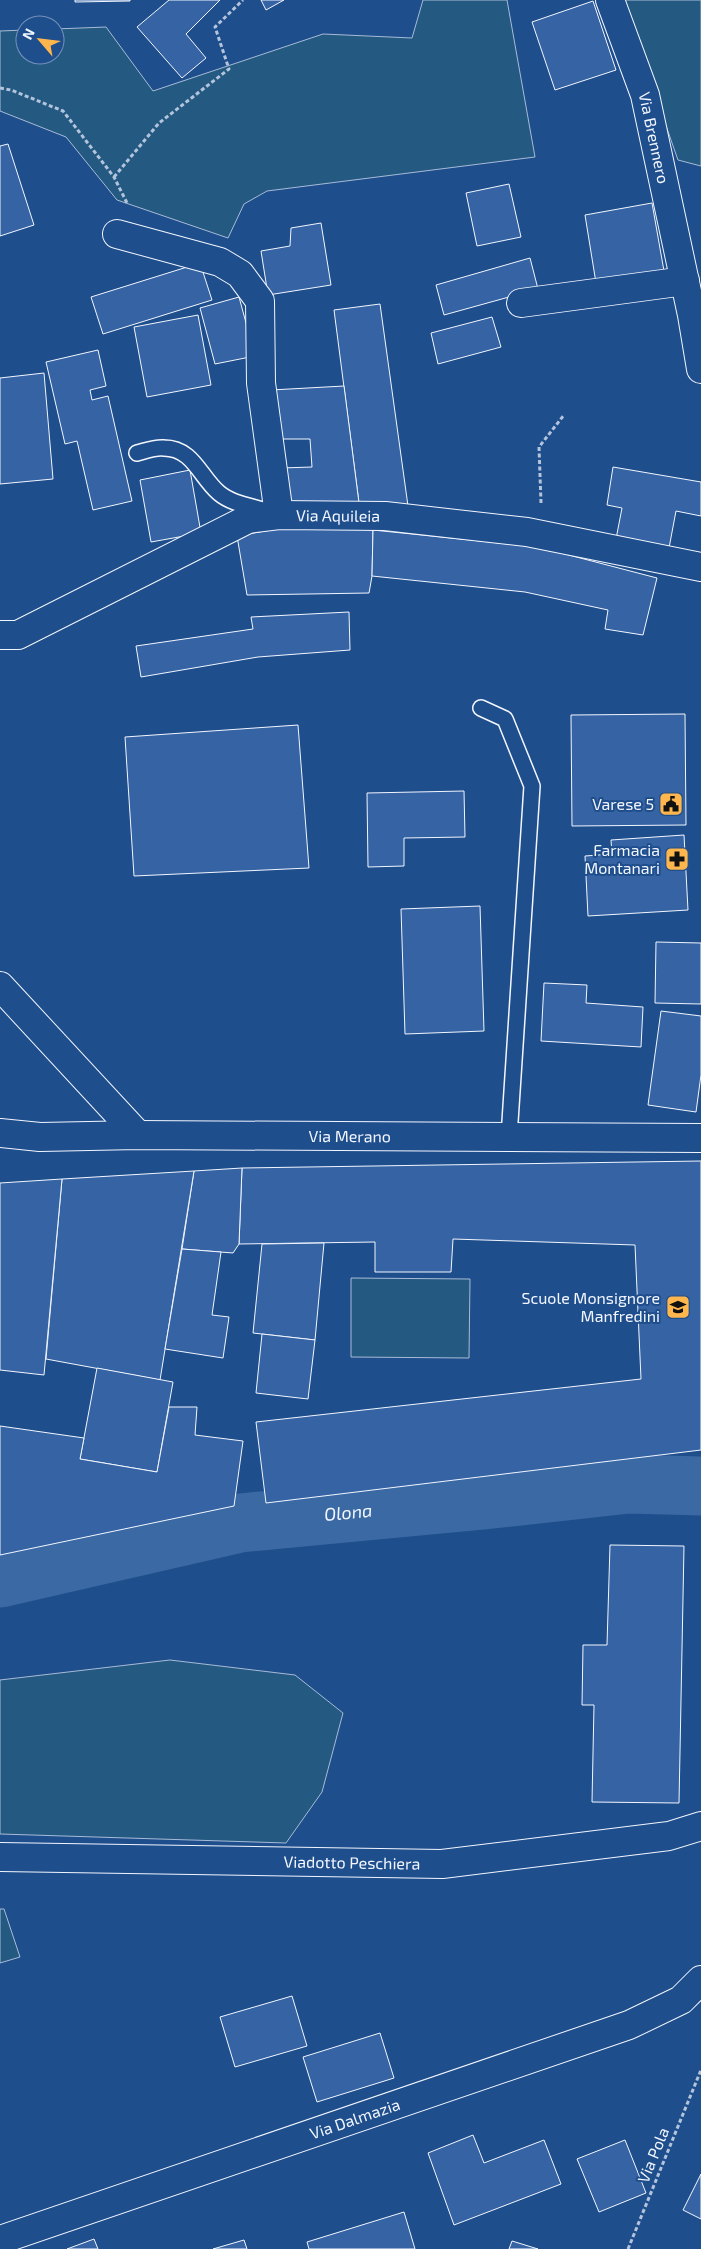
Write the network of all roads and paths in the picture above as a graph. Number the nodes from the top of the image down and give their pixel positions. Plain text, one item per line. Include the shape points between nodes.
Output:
1 (243, 0) edge
2 (610, 0) edge
3 (0, 88) edge
4 (114, 177) junction
5 (117, 234) dead end
6 (146, 242) junction
7 (685, 280) junction
8 (521, 303) dead end
9 (701, 369) edge
10 (564, 415) dead end
11 (137, 453) dead end
12 (540, 480) dead end
13 (279, 515) junction
14 (701, 567) edge
15 (0, 635) edge
16 (482, 708) dead end
17 (0, 986) edge
18 (0, 1133) edge
19 (138, 1135) junction
20 (509, 1137) junction
21 (701, 1138) edge
22 (701, 1826) edge
23 (0, 1857) edge
24 (701, 1980) edge
25 (701, 2070) edge
26 (0, 2240) edge
27 (628, 2249) edge

1 - 4 path via 215,27 229,69 159,123
2 - 7 street, Via Brennero via 645,95
3 - 4 path via 64,111
4 - 6 path
5 - 6 street
6 - 13 street via 220,262 240,274 260,301 261,383
7 - 8 street
7 - 9 street, Via Brennero
10 - 12 path via 539,447
11 - 13 lane via 163,447 182,451 193,460 210,485 230,500
13 - 14 street, Via Aquileia via 385,516 527,532
13 - 15 street, Via Aquileia via 248,519 18,635
16 - 20 lane via 505,719 532,786
17 - 19 street
18 - 19 street, Via Merano via 40,1137
19 - 20 street, Via Merano
20 - 21 street, Via Merano
22 - 23 street, Viadotto Peschiera via 669,1836 442,1864
24 - 26 street, Via Dalmazia via 681,2000 629,2025
25 - 27 path, Via Pola

